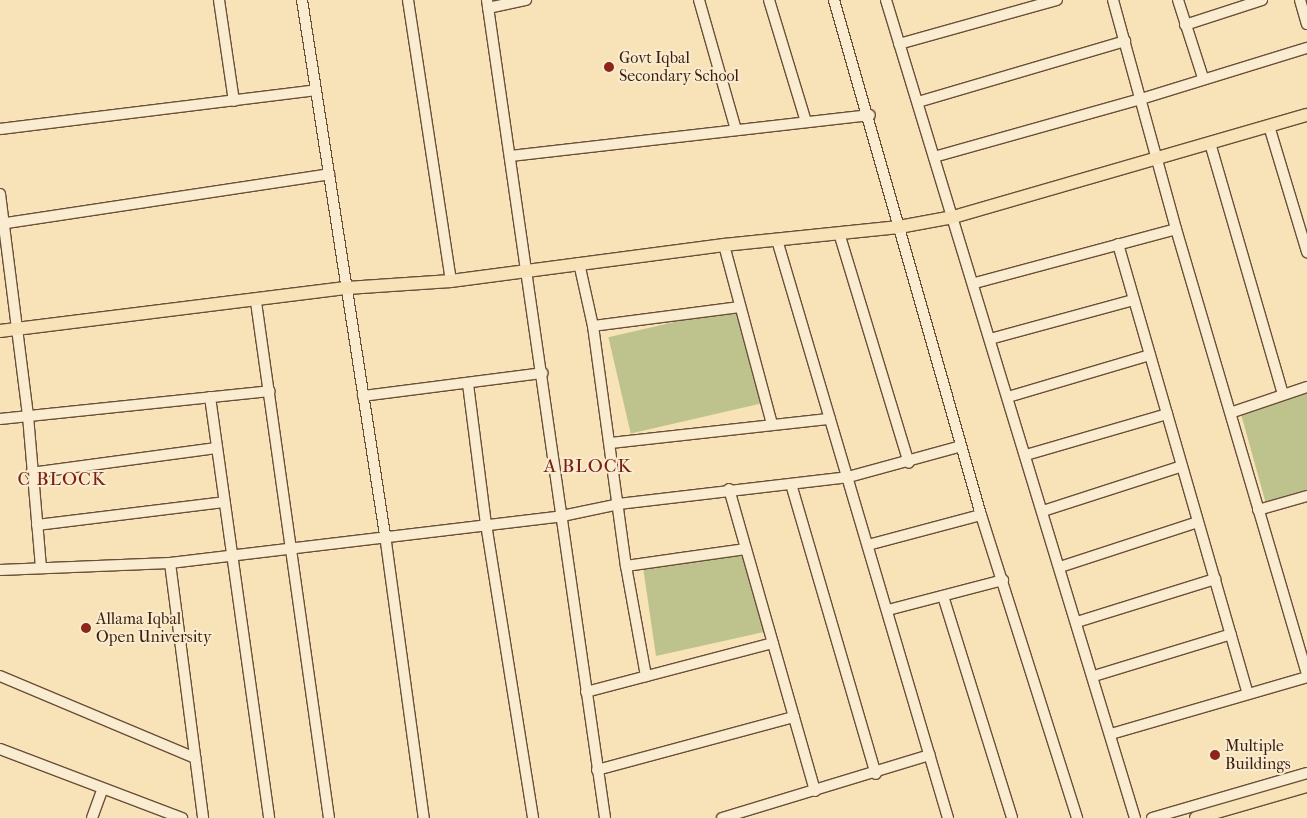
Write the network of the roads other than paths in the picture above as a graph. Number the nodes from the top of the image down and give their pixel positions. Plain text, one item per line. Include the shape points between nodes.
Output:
1 (219, 0) edge
2 (302, 0) edge
3 (408, 0) edge
4 (526, 0) edge
5 (699, 0) edge
6 (769, 0) edge
7 (834, 0) edge
8 (886, 0) edge
9 (1057, 0) edge
10 (1113, 0) edge
11 (1178, 0) edge
12 (1262, 0) edge
13 (1300, 0) edge
14 (488, 4) edge
15 (1307, 24) edge
16 (1185, 25) junction
17 (1125, 41) junction
18 (900, 44) junction
19 (1307, 48) edge
20 (1203, 78) junction
21 (316, 90) junction
22 (1141, 99) junction
23 (234, 101) junction
24 (918, 102) junction
25 (870, 114) junction
26 (1307, 115) edge
27 (806, 122) junction
28 (1269, 126) junction
29 (0, 129) edge
30 (736, 130) junction
31 (1210, 143) junction
32 (510, 156) junction
33 (934, 157) junction
34 (1157, 160) junction
35 (329, 174) junction
36 (0, 194) edge
37 (953, 217) junction
38 (1, 224) edge
39 (899, 227) junction
40 (1176, 229) junction
41 (839, 233) junction
42 (777, 240) junction
43 (1118, 244) junction
44 (724, 245) junction
45 (1307, 252) edge
46 (579, 262) junction
47 (528, 271) junction
48 (450, 281) junction
49 (975, 283) junction
50 (347, 288) junction
51 (1134, 300) junction
52 (256, 302) junction
53 (739, 307) junction
54 (593, 326) junction
55 (15, 330) junction
56 (0, 332) edge
57 (990, 339) junction
58 (1150, 355) junction
59 (543, 372) junction
60 (468, 384) junction
61 (1307, 387) edge
62 (270, 392) junction
63 (1283, 394) junction
64 (363, 396) junction
65 (210, 397) junction
66 (1008, 397) junction
67 (1233, 412) junction
68 (1167, 414) junction
69 (28, 416) junction
70 (0, 419) edge
71 (830, 419) junction
72 (772, 424) junction
73 (611, 444) junction
74 (961, 446) junction
75 (216, 448) junction
76 (1026, 455) junction
77 (909, 463) junction
78 (1182, 466) junction
79 (31, 473) junction
80 (848, 478) junction
81 (791, 484) junction
82 (729, 489) junction
83 (1307, 496) edge
84 (224, 502) junction
85 (619, 504) junction
86 (1258, 510) junction
87 (1043, 511) junction
88 (981, 515) junction
89 (562, 516) junction
90 (1198, 522) junction
91 (486, 524) junction
92 (37, 525) junction
93 (385, 535) junction
94 (868, 545) junction
95 (292, 548) junction
96 (746, 549) junction
97 (233, 556) junction
98 (170, 563) junction
99 (626, 566) junction
100 (41, 567) junction
101 (1060, 567) junction
102 (0, 570) edge
103 (1215, 579) junction
104 (1003, 580) junction
105 (943, 596) junction
106 (888, 610) junction
107 (1077, 622) junction
108 (1231, 634) junction
109 (773, 643) junction
110 (0, 676) edge
111 (646, 676) junction
112 (1094, 676) junction
113 (1307, 676) edge
114 (586, 692) junction
115 (1248, 694) junction
116 (794, 717) junction
117 (1111, 734) junction
118 (0, 749) edge
119 (930, 755) junction
120 (195, 758) junction
121 (598, 770) junction
122 (1307, 773) edge
123 (876, 774) junction
124 (1307, 786) edge
125 (102, 790) junction
126 (815, 791) junction
127 (92, 818) edge
128 (182, 818) edge
129 (203, 818) edge
130 (269, 818) edge
131 (330, 818) edge
132 (424, 818) edge
133 (533, 818) edge
134 (605, 818) edge
135 (722, 818) edge
136 (948, 818) edge
137 (1012, 818) edge
138 (1077, 818) edge
139 (1135, 818) edge
140 (1152, 818) edge
141 (1196, 818) edge

1 - 23 street
2 - 21 street
3 - 48 street
4 - 14 street
5 - 30 street
6 - 27 street
7 - 25 street
8 - 18 street
9 - 18 street
10 - 17 street
11 - 16 street
12 - 16 street
13 - 15 street
14 - 32 street
16 - 20 street
17 - 22 street
17 - 24 street
18 - 24 street
19 - 20 street
20 - 22 street
21 - 23 street
21 - 35 street
22 - 33 street
22 - 34 street
23 - 29 street
24 - 33 street
25 - 27 street
25 - 39 street
26 - 28 main road
27 - 30 street
28 - 31 main road
28 - 45 street
30 - 32 street
31 - 34 main road
31 - 63 street
32 - 47 street
33 - 37 street
34 - 37 main road
34 - 40 street
35 - 38 street
35 - 50 street
36 - 38 street
37 - 39 main road
37 - 49 street
38 - 55 street
39 - 41 main road
39 - 74 street
40 - 43 street
40 - 67 street
41 - 42 main road
41 - 77 street
42 - 44 main road
42 - 71 street
43 - 49 street
43 - 51 street
44 - 46 main road
44 - 53 street
46 - 47 main road
46 - 54 street
47 - 48 main road
47 - 59 street
48 - 50 main road
49 - 57 street
50 - 52 main road
50 - 64 street
51 - 57 street
51 - 58 street
52 - 55 main road
52 - 62 street
53 - 54 street
53 - 72 street
54 - 73 street
55 - 56 main road
55 - 69 street
57 - 66 street
58 - 66 street
58 - 68 street
59 - 60 street
59 - 89 street
60 - 64 street
60 - 91 street
61 - 63 street
62 - 65 street
62 - 95 street
63 - 67 street
64 - 93 street
65 - 69 street
65 - 75 street
66 - 76 street
67 - 86 street
68 - 76 street
68 - 78 street
69 - 70 street
69 - 79 street
71 - 72 street
71 - 80 street
72 - 73 street
73 - 85 street
74 - 77 street
74 - 88 street
75 - 79 street
75 - 84 street
76 - 87 street
77 - 80 street
78 - 87 street
78 - 90 street
79 - 92 street
80 - 81 street
80 - 94 street
81 - 82 street
81 - 123 street
82 - 85 street
82 - 96 street
83 - 86 street
84 - 92 street
84 - 97 street
85 - 89 street
85 - 99 street
86 - 113 street
87 - 101 street
88 - 94 street
88 - 104 street
89 - 91 street
89 - 114 street
90 - 101 street
90 - 103 street
91 - 93 street
91 - 133 street
92 - 100 street
93 - 95 street
93 - 132 street
94 - 106 street
95 - 97 street
95 - 131 street
96 - 99 street
96 - 109 street
97 - 98 street
97 - 130 street
98 - 100 street
98 - 120 street
99 - 111 street
100 - 102 street
101 - 107 street
103 - 107 street
103 - 108 street
104 - 105 street
104 - 138 street
105 - 106 street
105 - 137 street
106 - 119 street
107 - 112 street
108 - 112 street
108 - 115 street
109 - 111 street
109 - 116 street
110 - 120 street
111 - 114 street
112 - 117 street
113 - 115 street
114 - 121 street
115 - 117 street
116 - 121 street
116 - 126 street
117 - 139 street
118 - 125 street
119 - 123 street
119 - 136 street
120 - 129 street
121 - 134 street
122 - 140 street
123 - 126 street
124 - 141 main road
125 - 127 street
125 - 128 street
126 - 135 street

